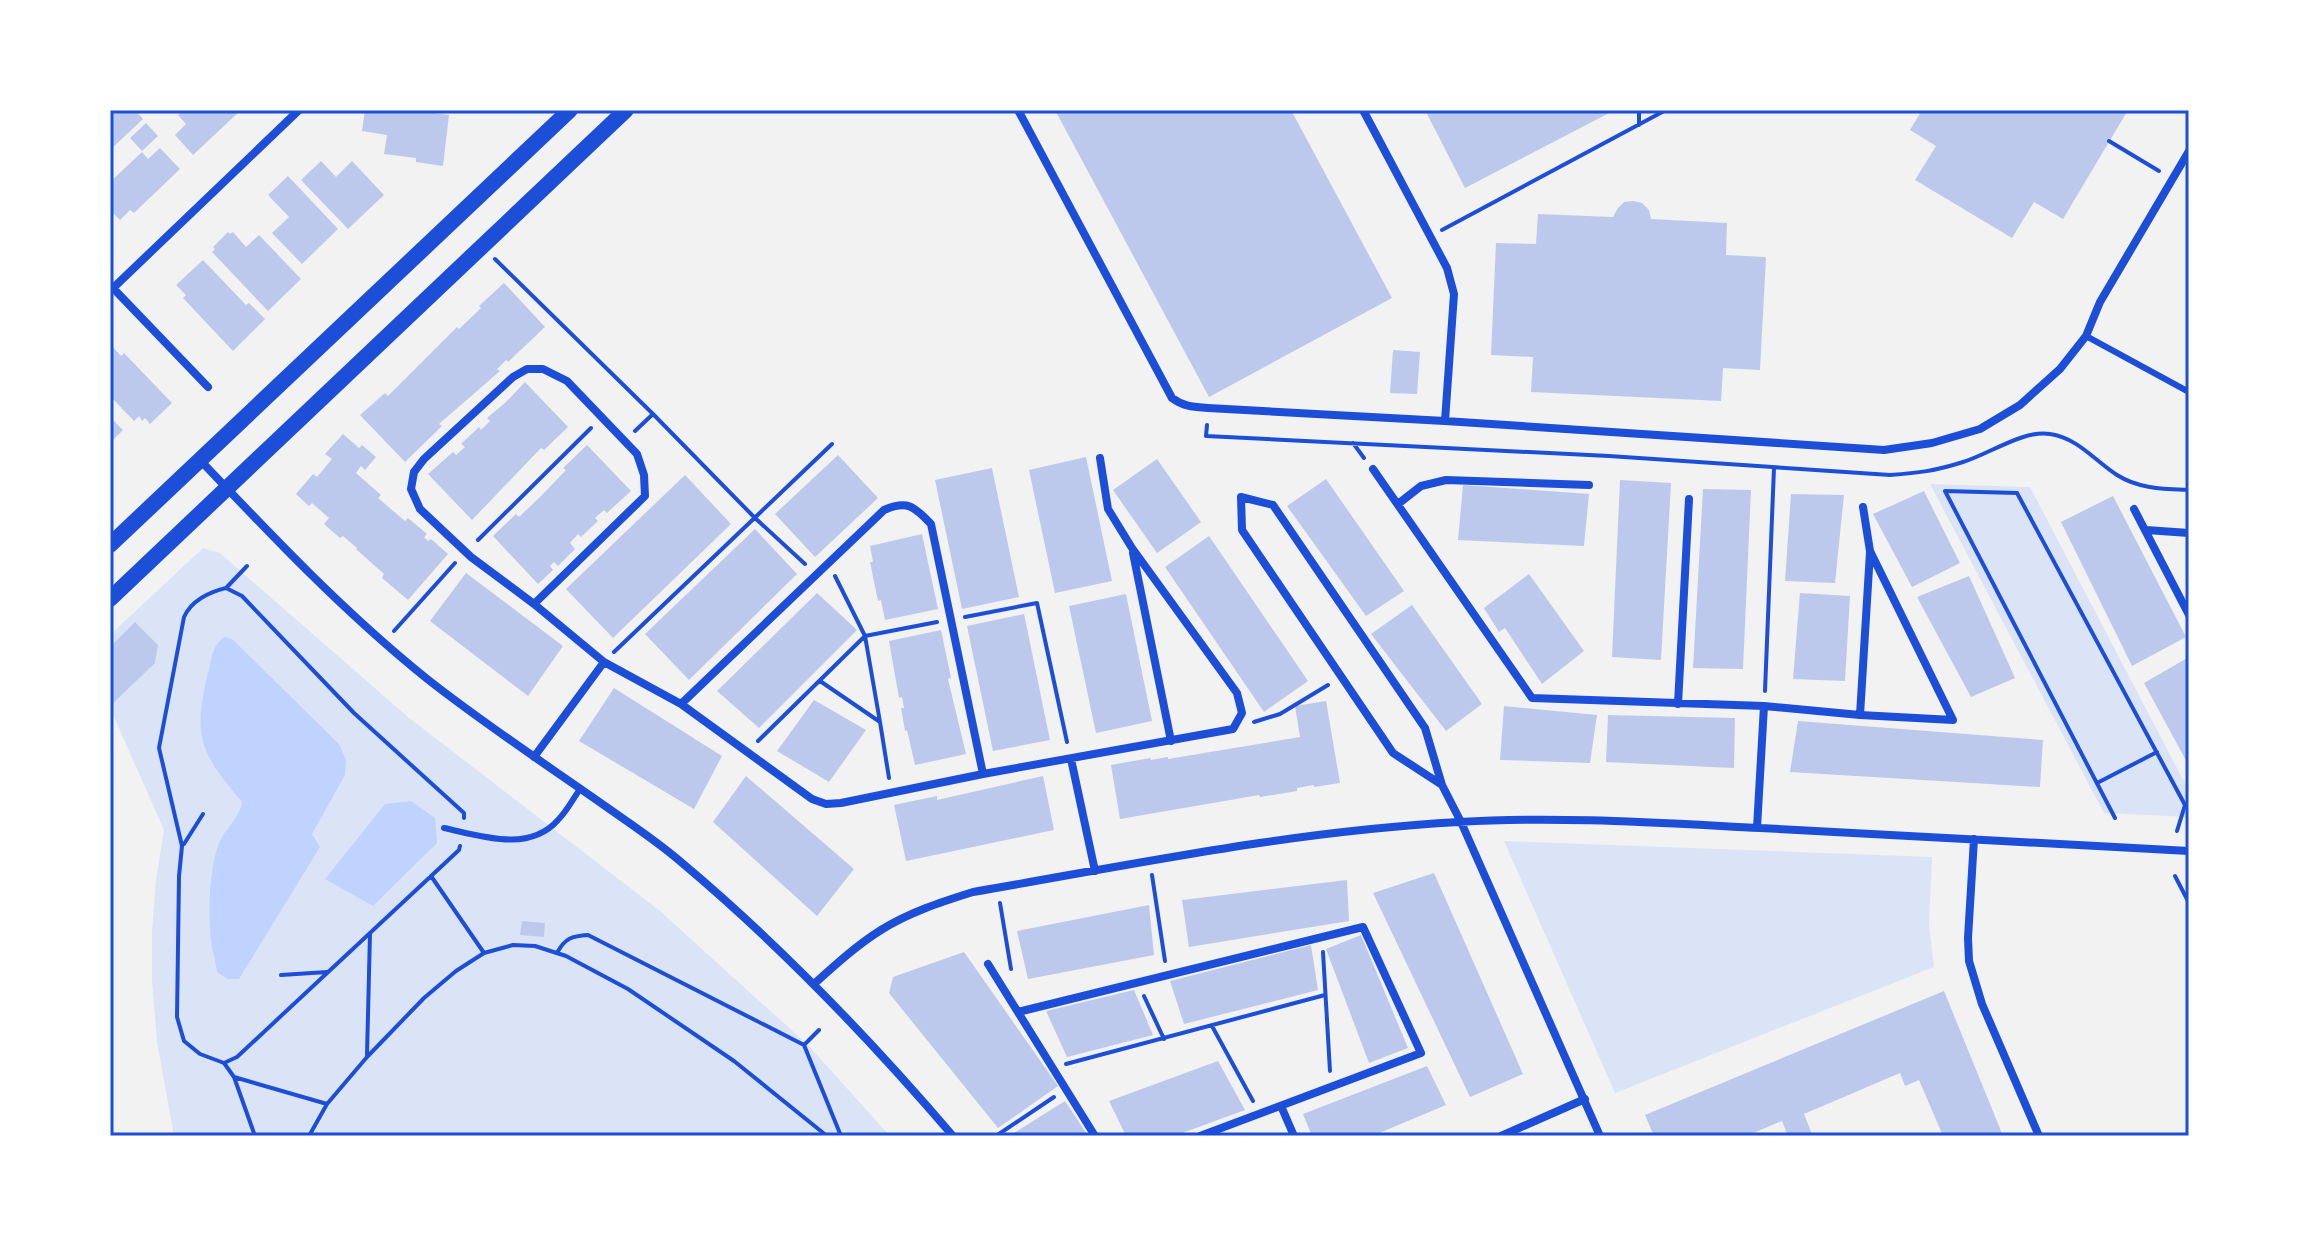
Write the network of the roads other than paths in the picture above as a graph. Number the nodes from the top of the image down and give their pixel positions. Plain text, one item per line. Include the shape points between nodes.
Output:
1 (299, 110) edge
2 (570, 110) edge
3 (626, 110) edge
4 (1018, 110) edge
5 (1363, 110) edge
6 (2189, 151) edge
7 (111, 288) edge
8 (2086, 336) junction
9 (208, 387) dead end
10 (2189, 392) edge
11 (1445, 421) junction
12 (1100, 458) dead end
13 (199, 460) junction
14 (1373, 469) dead end
15 (1589, 485) dead end
16 (226, 488) junction
17 (1689, 499) dead end
18 (1398, 504) junction
19 (1863, 507) dead end
20 (2134, 509) dead end
21 (2146, 530) junction
22 (2189, 533) edge
23 (110, 545) edge
24 (1132, 548) junction
25 (1870, 551) junction
26 (110, 599) edge
27 (534, 604) junction
28 (2189, 615) edge
29 (604, 662) junction
30 (681, 704) junction
31 (1678, 704) junction
32 (1764, 706) junction
33 (1860, 715) junction
34 (1171, 741) junction
35 (534, 757) junction
36 (1071, 759) junction
37 (983, 774) junction
38 (1442, 785) junction
39 (580, 789) junction
40 (1461, 822) junction
41 (444, 828) dead end
42 (1757, 828) junction
43 (1974, 839) junction
44 (2189, 851) edge
45 (1095, 871) junction
46 (988, 964) dead end
47 (814, 984) junction
48 (1018, 1012) junction
49 (1585, 1099) junction
50 (1281, 1106) junction
51 (953, 1136) edge
52 (1095, 1136) edge
53 (1200, 1136) edge
54 (1294, 1136) edge
55 (1501, 1136) edge
56 (1600, 1136) edge
57 (2039, 1136) edge

1 - 7 street
2 - 13 main road
3 - 16 main road
4 - 11 street via 1172,398 1198,408
5 - 11 street via 1447,268 1454,294
6 - 8 street via 2100,302
7 - 9 street
8 - 10 lane
8 - 11 street via 2060,369 2020,405 1980,429 1884,450
12 - 24 street via 1108,509
13 - 16 street
13 - 23 main road
14 - 18 street
15 - 18 street via 1446,480 1421,486
16 - 26 main road
16 - 35 street via 385,642
17 - 31 street
18 - 31 street via 1532,698
19 - 25 street
20 - 21 street
21 - 22 street
21 - 28 street
24 - 34 street
24 - 34 street via 1237,693 1242,713 1233,729
25 - 33 street
25 - 33 street via 1953,720
27 - 27 street via 645,496 637,454 567,381 543,369 527,369 513,377 424,459 414,472 411,489 420,509
27 - 29 street
29 - 30 street
29 - 35 street
30 - 37 street via 826,804
30 - 37 street via 884,510 899,504 917,509 931,524
31 - 32 street
32 - 33 street
32 - 42 street
34 - 36 street
35 - 39 street
36 - 37 street
36 - 45 street
38 - 38 street via 1425,728 1273,505 1241,497 1242,530 1393,753
38 - 40 street
39 - 41 lane via 557,822 525,840
39 - 47 street via 678,859
40 - 42 street
40 - 45 street via 1278,839
40 - 49 street
42 - 43 street
43 - 44 street
43 - 57 street via 1969,961
45 - 47 street via 943,901 880,931
46 - 48 street
47 - 51 street
48 - 50 street via 1363,927 1421,1053
48 - 52 street
49 - 55 street
49 - 56 street
50 - 53 street
50 - 54 street

